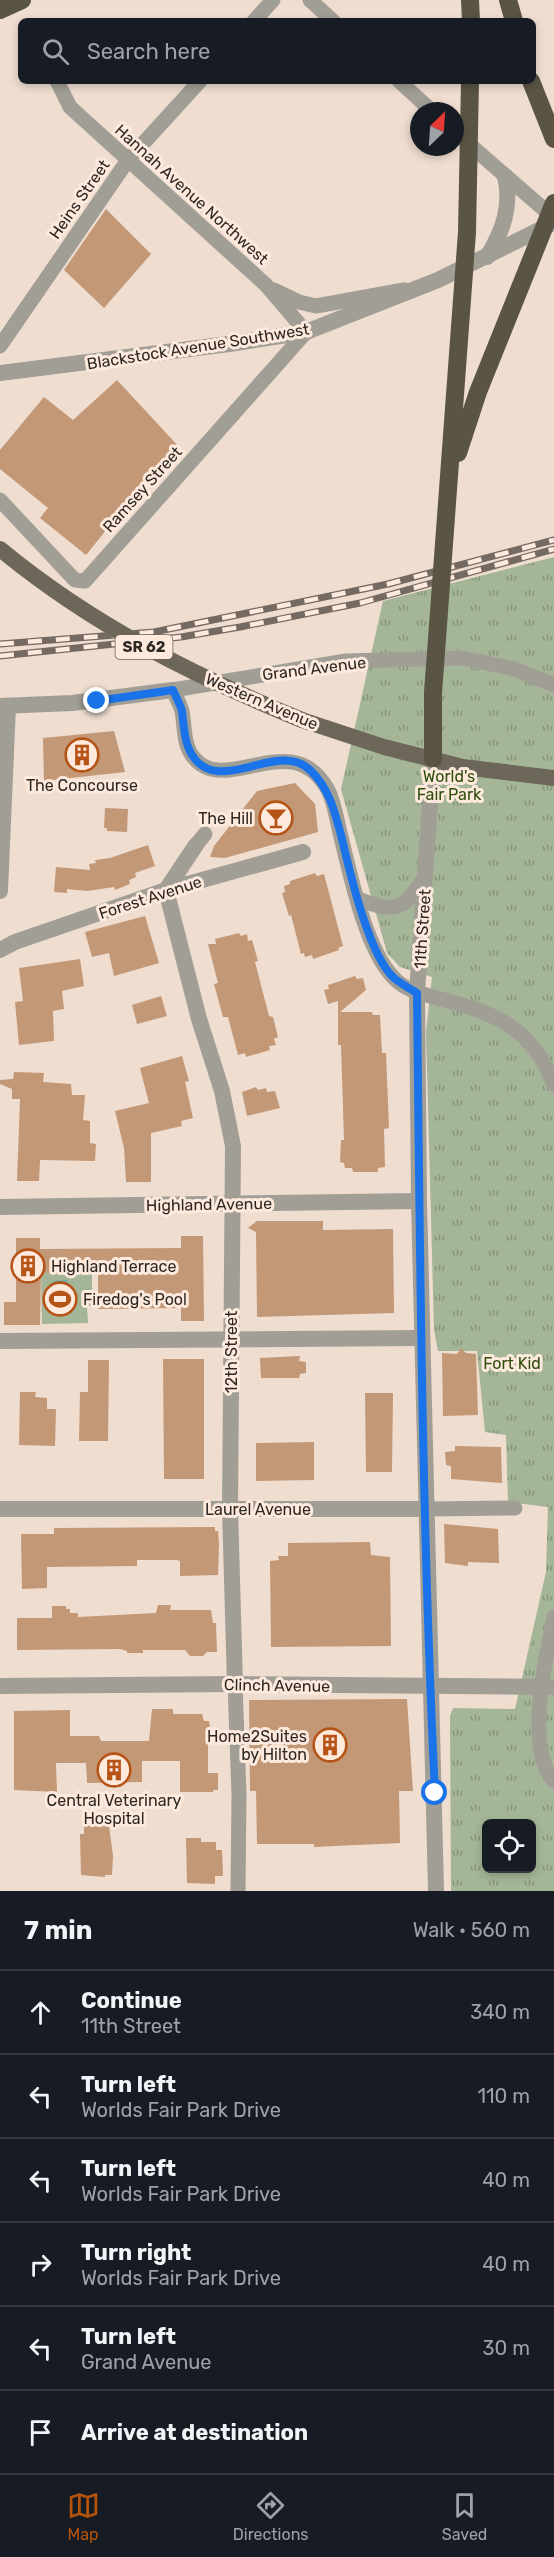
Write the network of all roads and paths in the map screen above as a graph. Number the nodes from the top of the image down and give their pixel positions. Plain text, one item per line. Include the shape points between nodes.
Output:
1 (22, 0) edge
2 (273, 0) edge
3 (310, 0) edge
4 (470, 0) edge
5 (508, 0) edge
6 (0, 10) edge
7 (257, 18) edge
8 (330, 18) edge
9 (471, 18) edge
10 (513, 18) edge
11 (58, 84) edge
12 (197, 84) edge
13 (402, 84) edge
14 (470, 84) edge
15 (532, 84) edge
16 (422, 102) edge
17 (554, 139) edge
18 (464, 140) edge
19 (128, 160) junction
20 (505, 176) junction
21 (554, 203) edge
22 (554, 220) edge
23 (486, 258) junction
24 (266, 285) junction
25 (419, 288) junction
26 (306, 332) junction
27 (0, 346) edge
28 (0, 373) edge
29 (0, 500) edge
30 (446, 526) junction
31 (0, 549) edge
32 (554, 685) edge
33 (173, 690) junction
34 (4, 706) edge
35 (433, 759) junction
36 (554, 778) edge
37 (201, 840) dead end
38 (303, 852) dead end
39 (425, 878) junction
40 (166, 890) junction
41 (0, 891) edge
42 (358, 899) junction
43 (0, 950) edge
44 (417, 993) junction
45 (554, 1085) edge
46 (419, 1202) junction
47 (232, 1204) junction
48 (0, 1207) edge
49 (422, 1338) junction
50 (0, 1341) edge
51 (231, 1341) junction
52 (515, 1508) dead end
53 (0, 1509) edge
54 (230, 1509) junction
55 (427, 1509) junction
56 (554, 1617) edge
57 (235, 1684) junction
58 (0, 1686) edge
59 (430, 1687) junction
60 (548, 1687) edge
61 (554, 1781) edge
62 (238, 1891) edge
63 (436, 1891) edge

1 - 6 highway
2 - 7 street
3 - 8 street
4 - 9 highway
5 - 10 highway
11 - 19 street, Hannah Avenue Northwest via 70,107
12 - 19 street, Heins Street
13 - 16 street
14 - 30 highway, bridge via 467,232
15 - 17 highway
18 - 20 street
19 - 24 street, Hannah Avenue Northwest
19 - 27 street, Heins Street
20 - 22 street
20 - 23 street via 506,218
21 - 30 highway, bridge via 478,392 458,453
22 - 23 street, Blackstock Avenue Southwest
23 - 25 street, Blackstock Avenue Southwest
24 - 25 street via 316,306
24 - 26 street, Hannah Avenue Northwest
25 - 26 street, Blackstock Avenue Southwest
26 - 28 street, Blackstock Avenue Southwest
26 - 29 street, Ramsey Street via 85,581 72,578
30 - 35 highway, bridge via 433,693
31 - 35 main road, Western Avenue / SR 62, bridge via 78,607 160,657 302,720
32 - 33 street, Grand Avenue via 515,669 462,658 346,661
33 - 34 street, Grand Avenue via 97,701
33 - 42 street via 181,708 187,745 196,760 209,769 229,771 289,761 309,768 328,790
34 - 41 street
35 - 36 main road, Western Avenue / SR 62 via 464,767
35 - 39 street, 11th Street
37 - 40 street
38 - 40 street, Forest Avenue
39 - 42 street via 410,901 402,905 377,906
39 - 44 street, 11th Street
40 - 43 street, Forest Avenue
40 - 47 street, 12th Street via 222,1091 233,1146
42 - 44 street via 372,943 392,977
44 - 45 street via 494,1015 517,1029 547,1065
44 - 46 street, 11th Street
46 - 47 street, Highland Avenue
46 - 49 street, 11th Street
47 - 48 street, Highland Avenue
47 - 51 street, 12th Street
49 - 51 street
49 - 55 street, 11th Street
50 - 51 street
51 - 54 street, 12th Street
52 - 55 street, Laurel Avenue
53 - 54 street, Laurel Avenue
54 - 55 street, Laurel Avenue
54 - 57 street, 12th Street
55 - 59 street, 11th Street
56 - 60 street
57 - 58 street, Clinch Avenue
57 - 59 street, Clinch Avenue
57 - 62 street, 12th Street
59 - 60 street, Clinch Avenue
59 - 63 street, 11th Street
60 - 61 street via 541,1754

